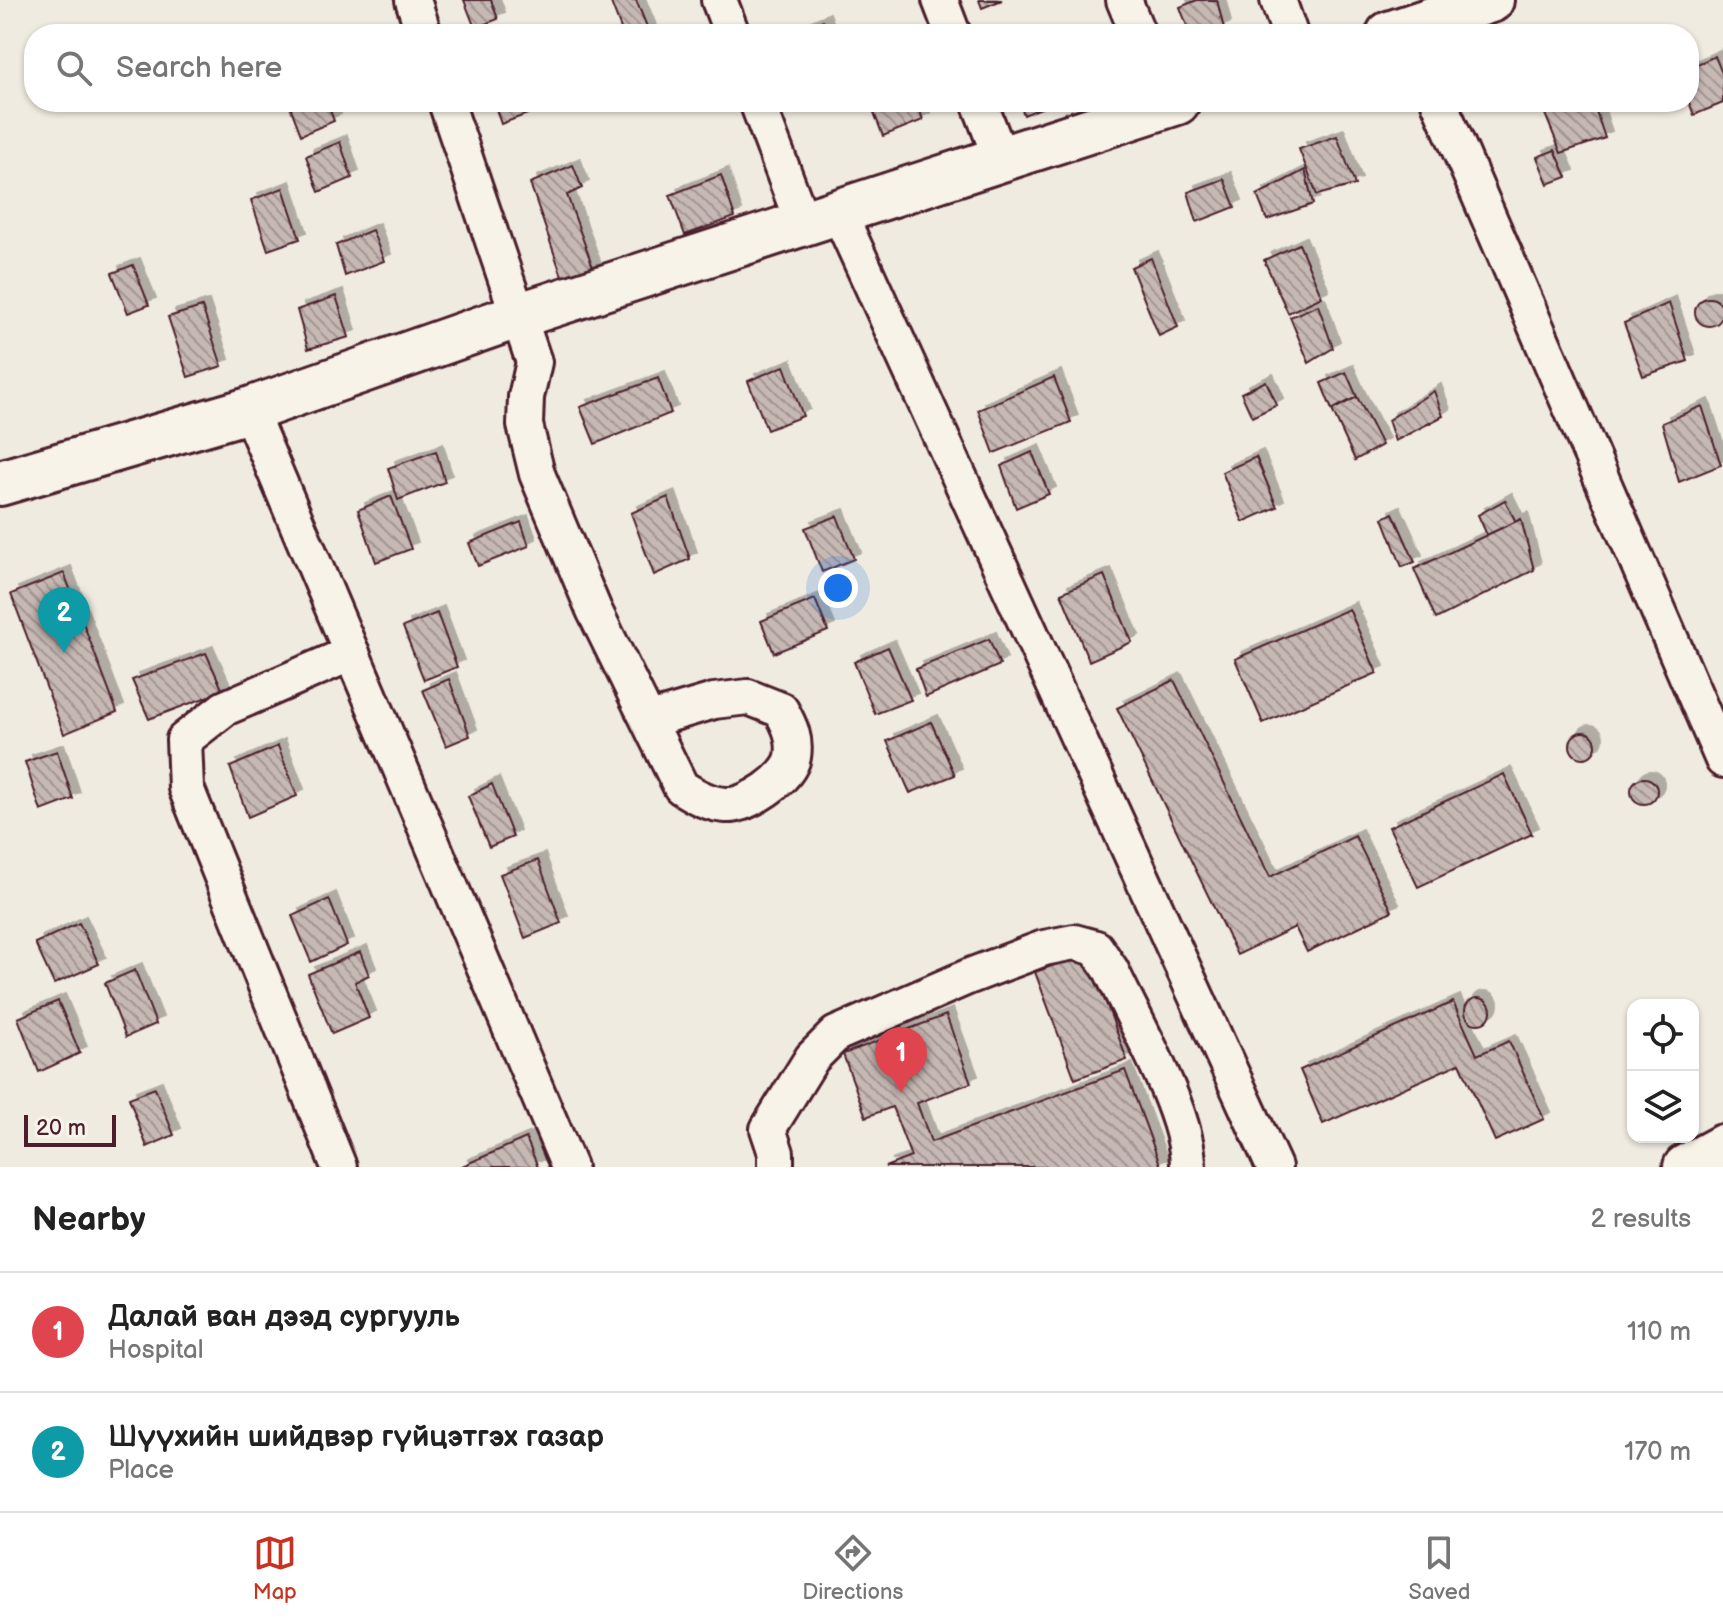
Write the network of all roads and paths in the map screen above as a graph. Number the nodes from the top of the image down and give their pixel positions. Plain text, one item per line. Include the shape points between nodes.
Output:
1 (413, 0) edge
2 (719, 0) edge
3 (940, 0) edge
4 (1124, 0) edge
5 (1278, 0) edge
6 (1491, 0) edge
7 (421, 24) edge
8 (728, 24) edge
9 (949, 24) edge
10 (1134, 24) edge
11 (1286, 24) edge
12 (1424, 24) edge
13 (449, 112) edge
14 (763, 112) edge
15 (983, 112) edge
16 (1145, 112) edge
17 (1443, 112) edge
18 (1001, 159) junction
19 (821, 218) junction
20 (517, 316) junction
21 (249, 410) junction
22 (0, 483) edge
23 (352, 653) junction
24 (650, 720) dead end
25 (1723, 760) edge
26 (1723, 1147) edge
27 (339, 1167) edge
28 (569, 1167) edge
29 (776, 1167) edge
30 (1188, 1167) edge
31 (1274, 1167) edge
32 (1686, 1167) edge

1 - 7 street
2 - 8 street
3 - 9 street
4 - 10 street
5 - 11 street
6 - 12 main road
13 - 20 street
14 - 19 street
15 - 18 street
16 - 18 main road
17 - 25 street
18 - 19 main road
19 - 20 main road
19 - 31 street
20 - 21 main road
20 - 24 street via 534,362 525,425 537,474 594,610
21 - 22 main road
21 - 23 street
23 - 27 street via 225,708 184,740 186,788
23 - 28 street
26 - 32 main road
29 - 30 street via 768,1129 812,1058 836,1034 970,976 1074,942 1096,948 1111,970 1180,1122

